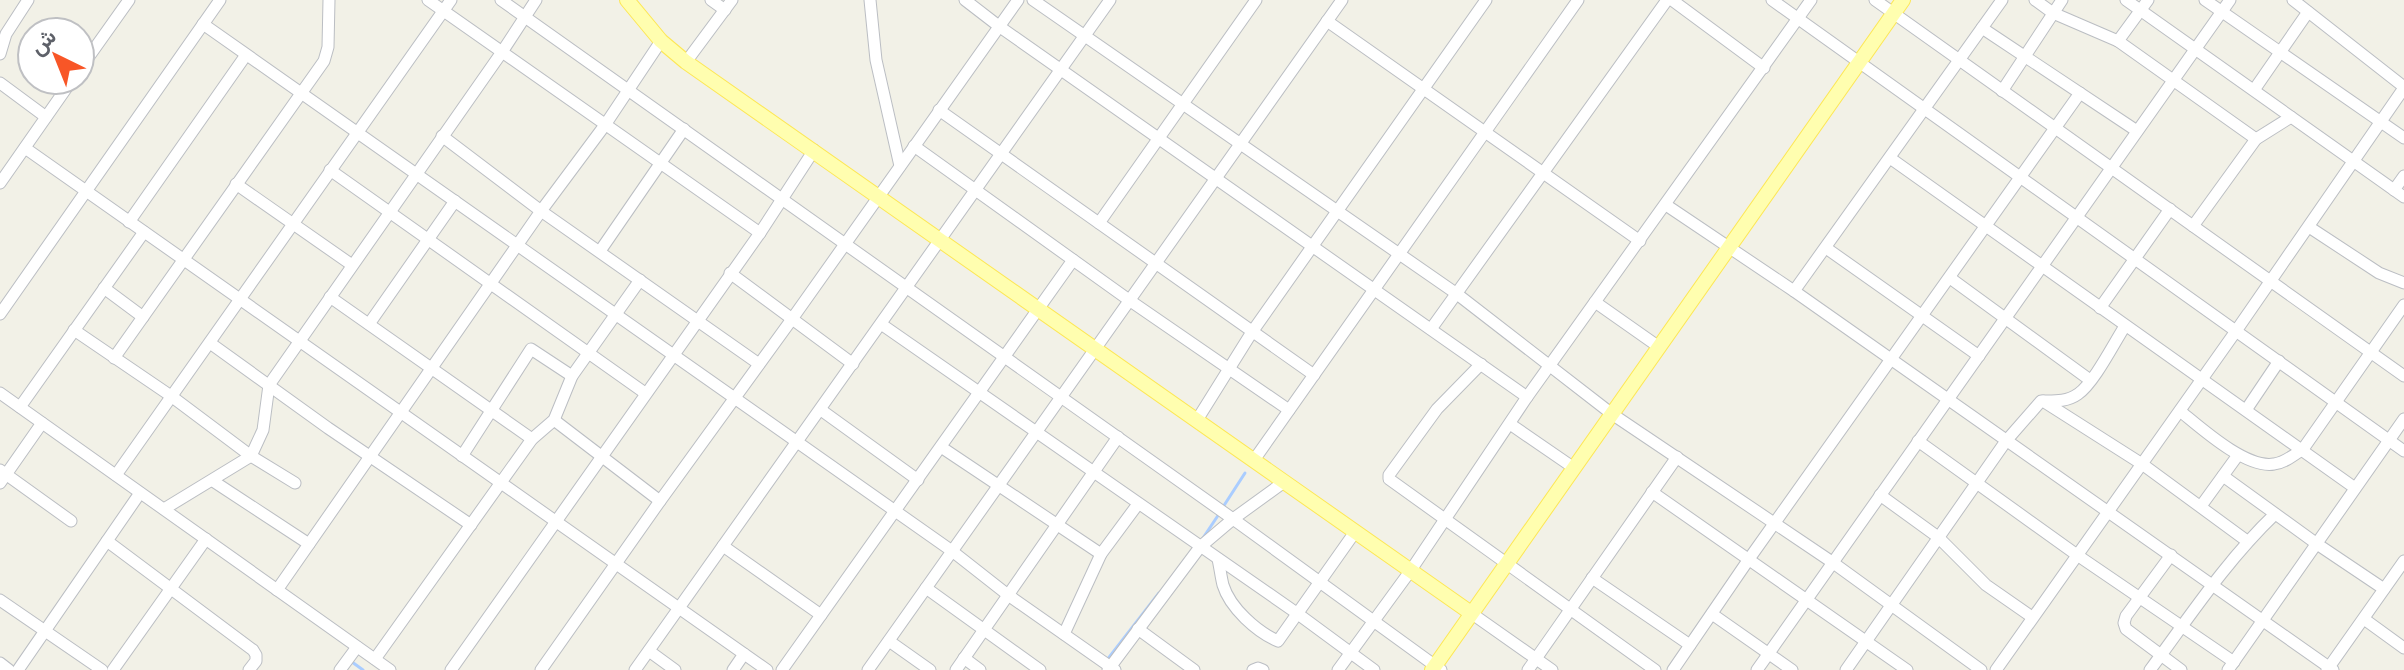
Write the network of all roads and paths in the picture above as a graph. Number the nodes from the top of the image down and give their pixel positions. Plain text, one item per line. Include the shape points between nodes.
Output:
1 (28, 0) edge
2 (129, 0) edge
3 (220, 0) edge
4 (329, 0) edge
5 (428, 0) edge
6 (451, 0) edge
7 (501, 0) edge
8 (536, 0) edge
9 (627, 0) edge
10 (711, 0) edge
11 (870, 0) edge
12 (965, 0) edge
13 (1018, 0) edge
14 (1033, 0) edge
15 (1110, 0) edge
16 (1256, 0) edge
17 (1342, 0) edge
18 (1486, 0) edge
19 (1578, 0) edge
20 (1669, 0) edge
21 (1772, 0) edge
22 (1811, 0) edge
23 (1875, 0) edge
24 (1903, 0) edge
25 (2002, 0) edge
26 (2035, 0) edge
27 (2062, 0) edge
28 (2126, 0) edge
29 (2205, 0) edge
30 (2230, 0) edge
31 (2293, 0) edge
32 (728, 5) edge
33 (2144, 5) edge
34 (443, 11) junction
35 (2222, 12) junction
36 (2308, 12) junction
37 (2053, 13) junction
38 (1894, 14) junction
39 (525, 17) junction
40 (1798, 18) junction
41 (1327, 21) junction
42 (203, 24) junction
43 (1000, 27) junction
44 (1982, 28) junction
45 (1085, 36) junction
46 (661, 41) junction
47 (2118, 41) junction
48 (96, 46) edge
49 (2195, 48) junction
50 (502, 52) junction
51 (2280, 53) junction
52 (0, 54) edge
53 (246, 55) junction
54 (2023, 57) junction
55 (1959, 60) junction
56 (686, 62) junction
57 (1860, 62) junction
58 (1764, 68) junction
59 (1061, 69) junction
60 (2173, 81) junction
61 (0, 83) edge
62 (2404, 87) edge
63 (1423, 88) junction
64 (628, 90) junction
65 (2254, 90) junction
66 (2002, 91) junction
67 (300, 92) junction
68 (2080, 93) junction
69 (61, 96) edge
70 (1183, 104) junction
71 (1925, 107) junction
72 (939, 110) junction
73 (46, 117) junction
74 (2291, 117) junction
75 (2382, 122) junction
76 (605, 125) junction
77 (684, 129) junction
78 (2055, 129) junction
79 (2137, 131) junction
80 (357, 132) junction
81 (1485, 132) junction
82 (442, 136) junction
83 (1159, 138) junction
84 (2404, 138) edge
85 (2256, 139) junction
86 (1240, 144) junction
87 (914, 146) junction
88 (25, 148) junction
89 (814, 150) junction
90 (1001, 154) junction
91 (1890, 158) junction
92 (2354, 162) junction
93 (662, 164) junction
94 (900, 166) junction
95 (2111, 167) junction
96 (330, 170) junction
97 (1543, 173) junction
98 (416, 174) junction
99 (2404, 176) edge
100 (2022, 177) junction
101 (1216, 178) junction
102 (0, 183) edge
103 (236, 184) junction
104 (975, 190) junction
105 (86, 191) junction
106 (2399, 193) edge
107 (879, 195) junction
108 (781, 198) junction
109 (455, 201) junction
110 (1666, 205) junction
111 (2170, 209) junction
112 (1337, 210) junction
113 (389, 211) junction
114 (541, 211) junction
115 (2076, 216) junction
116 (129, 222) junction
117 (1099, 223) junction
118 (292, 224) junction
119 (1986, 225) junction
120 (2193, 226) junction
121 (2309, 227) junction
122 (144, 232) junction
123 (760, 233) junction
124 (428, 239) junction
125 (941, 239) junction
126 (1640, 241) junction
127 (845, 243) junction
128 (518, 246) junction
129 (1312, 246) junction
130 (1729, 247) junction
131 (1826, 248) junction
132 (600, 251) junction
133 (1399, 254) junction
134 (2135, 258) junction
135 (183, 260) junction
136 (1073, 260) junction
137 (1156, 263) junction
138 (352, 265) junction
139 (2042, 267) junction
140 (730, 273) junction
141 (1950, 278) junction
142 (640, 280) junction
143 (2270, 282) junction
144 (2404, 283) edge
145 (491, 284) junction
146 (907, 287) junction
147 (104, 288) junction
148 (1374, 289) junction
149 (1794, 291) junction
150 (1457, 294) junction
151 (330, 297) junction
152 (239, 299) junction
153 (1129, 300) junction
154 (1595, 302) junction
155 (2404, 305) edge
156 (1039, 308) junction
157 (2100, 308) junction
158 (0, 314) edge
159 (615, 314) junction
160 (1922, 315) junction
161 (143, 317) junction
162 (792, 319) junction
163 (2005, 320) junction
164 (696, 321) junction
165 (369, 324) junction
166 (881, 324) junction
167 (2125, 326) junction
168 (1431, 329) junction
169 (74, 330) junction
170 (2236, 331) junction
171 (1252, 332) junction
172 (299, 341) junction
173 (210, 343) junction
174 (1659, 347) junction
175 (1095, 349) junction
176 (2371, 352) junction
177 (588, 353) junction
178 (672, 355) junction
179 (1979, 356) junction
180 (1004, 357) junction
181 (114, 358) junction
182 (1891, 359) junction
183 (2279, 361) junction
184 (759, 364) junction
185 (853, 364) junction
186 (1481, 364) junction
187 (1549, 367) junction
188 (1229, 368) junction
189 (432, 369) junction
190 (1314, 375) junction
191 (572, 376) junction
192 (2404, 376) edge
193 (2090, 380) junction
194 (2202, 380) junction
195 (269, 385) junction
196 (980, 392) junction
197 (0, 393) edge
198 (645, 393) junction
199 (171, 396) junction
200 (1061, 397) junction
201 (1527, 397) junction
202 (735, 398) junction
203 (1948, 400) junction
204 (2041, 401) junction
205 (2336, 402) junction
206 (20, 407) junction
207 (490, 410) junction
208 (821, 410) junction
209 (1289, 410) junction
210 (2246, 410) junction
211 (2180, 411) junction
212 (401, 413) junction
213 (1612, 414) junction
214 (2404, 419) edge
215 (554, 420) junction
216 (1197, 420) junction
217 (42, 423) junction
218 (1510, 424) junction
219 (1036, 432) junction
220 (1118, 437) junction
221 (532, 439) junction
222 (2389, 440) junction
223 (1918, 441) junction
224 (2006, 441) junction
225 (797, 442) junction
226 (941, 447) junction
227 (2303, 449) junction
228 (2404, 451) edge
229 (601, 455) junction
230 (2238, 455) junction
231 (251, 456) junction
232 (370, 456) junction
233 (462, 456) junction
234 (1677, 457) junction
235 (1254, 460) junction
236 (2142, 464) junction
237 (1574, 468) junction
238 (1095, 473) junction
239 (116, 475) junction
240 (2, 476) edge
241 (2223, 476) junction
242 (918, 480) junction
243 (213, 481) junction
244 (1284, 482) junction
245 (1976, 482) junction
246 (295, 483) dead end
247 (501, 483) junction
248 (998, 486) junction
249 (2355, 488) junction
250 (1652, 492) junction
251 (140, 493) junction
252 (1880, 495) junction
253 (660, 501) junction
254 (1138, 504) junction
255 (2201, 506) junction
256 (164, 509) junction
257 (895, 511) junction
258 (2108, 512) junction
259 (2275, 514) junction
260 (1233, 519) junction
261 (1444, 520) junction
262 (71, 521) dead end
263 (555, 521) junction
264 (1775, 523) junction
265 (471, 525) junction
266 (1056, 526) junction
267 (1355, 532) junction
268 (1938, 537) junction
269 (206, 539) junction
270 (107, 541) junction
271 (2247, 541) junction
272 (309, 544) junction
273 (2317, 544) junction
274 (723, 546) junction
275 (1200, 547) junction
276 (952, 551) junction
277 (1101, 554) junction
278 (2077, 555) junction
279 (2171, 555) junction
280 (1218, 559) junction
281 (1749, 559) junction
282 (2404, 561) edge
283 (1832, 562) junction
284 (616, 564) junction
285 (1506, 565) junction
286 (1411, 570) junction
287 (1592, 578) junction
288 (1320, 582) junction
289 (2212, 584) junction
290 (926, 588) junction
291 (2384, 589) junction
292 (277, 590) junction
293 (171, 591) junction
294 (1008, 595) junction
295 (2140, 597) junction
296 (1806, 599) junction
297 (0, 600) edge
298 (1891, 604) junction
299 (679, 608) junction
300 (1569, 610) junction
301 (1471, 613) junction
302 (1298, 614) junction
303 (1712, 614) junction
304 (821, 615) junction
305 (2032, 617) junction
306 (2364, 619) junction
307 (1373, 621) junction
308 (2264, 621) junction
309 (2182, 625) junction
310 (984, 629) junction
311 (1138, 629) junction
312 (45, 630) junction
313 (1064, 634) junction
314 (889, 641) junction
315 (1866, 642) junction
316 (1690, 645) junction
317 (357, 647) junction
318 (2404, 648) edge
319 (649, 651) junction
320 (1351, 653) junction
321 (744, 654) junction
322 (1769, 654) junction
323 (2160, 655) junction
324 (964, 658) junction
325 (375, 659) junction
326 (1536, 659) junction
327 (0, 663) edge
328 (2231, 666) edge
329 (1899, 668) edge
330 (1111, 669) edge
331 (1436, 669) edge
332 (2329, 669) edge
333 (9, 670) edge
334 (18, 670) edge
335 (102, 670) edge
336 (113, 670) edge
337 (249, 670) edge
338 (340, 670) edge
339 (390, 670) edge
340 (451, 670) edge
341 (541, 670) edge
342 (635, 670) edge
343 (675, 670) edge
344 (733, 670) edge
345 (767, 670) edge
346 (782, 670) edge
347 (868, 670) edge
348 (930, 670) edge
349 (956, 670) edge
350 (980, 670) edge
351 (1040, 670) edge
352 (1194, 670) edge
353 (1253, 670) edge
354 (1263, 670) edge
355 (1338, 670) edge
356 (1374, 670) edge
357 (1528, 670) edge
358 (1552, 670) edge
359 (1655, 670) edge
360 (1673, 670) edge
361 (1757, 670) edge
362 (1792, 670) edge
363 (1846, 670) edge
364 (1981, 670) edge
365 (1996, 670) edge
366 (2150, 670) edge
367 (2181, 670) edge

1 - 52 street
2 - 48 street
3 - 42 street
4 - 67 street via 324,61
5 - 34 street
6 - 34 street
7 - 39 street
8 - 39 street
9 - 46 main road
10 - 32 street
11 - 94 street via 876,60
12 - 43 street
13 - 43 street
14 - 45 street
15 - 45 street
16 - 70 street
17 - 41 street
18 - 63 street
19 - 81 street
20 - 58 street
20 - 97 street
21 - 40 street
22 - 40 street
23 - 38 street
24 - 38 main road
25 - 44 street
26 - 37 street
27 - 37 street
28 - 33 street
29 - 35 street
30 - 35 street
31 - 36 street
32 - 56 street
33 - 47 street
33 - 49 street
34 - 50 street
34 - 80 street
35 - 49 street
35 - 51 street
36 - 51 street
36 - 62 street
37 - 47 street
37 - 54 street
38 - 55 street
38 - 57 main road
39 - 50 street
39 - 64 street
40 - 57 street
40 - 58 street
41 - 63 street
41 - 86 street
42 - 53 street
42 - 105 street
43 - 59 street
43 - 72 street
44 - 54 street
44 - 55 street
45 - 59 street
45 - 70 street
46 - 56 main road
46 - 64 street
47 - 60 street
49 - 60 street
49 - 65 street
50 - 76 street
50 - 82 street
51 - 65 street
51 - 75 street
53 - 67 street
53 - 116 street
54 - 66 street
54 - 68 street
55 - 66 street
55 - 71 street
56 - 89 main road
57 - 71 street
57 - 130 main road
58 - 110 street
59 - 83 street
59 - 90 street
60 - 79 street
60 - 85 street
61 - 73 street
62 - 75 street
63 - 81 street
63 - 112 street
64 - 76 street
64 - 77 street
65 - 74 street
66 - 78 street
67 - 80 street
67 - 103 street
68 - 78 street
68 - 79 street
69 - 73 street
70 - 83 street
70 - 86 street
71 - 91 street
71 - 100 street
72 - 87 street
72 - 90 street
73 - 88 street
74 - 85 street
74 - 92 street
75 - 84 street
75 - 92 street
76 - 93 street
76 - 114 street
77 - 93 street
77 - 108 street
78 - 95 street
78 - 100 street
79 - 95 street
80 - 96 street
80 - 98 street
81 - 97 street
81 - 133 street
82 - 98 street
82 - 114 street
83 - 101 street
83 - 117 street
85 - 120 street
86 - 101 street
86 - 112 street
87 - 94 street
87 - 104 street
88 - 102 street
88 - 105 street
89 - 107 main road
89 - 108 street
90 - 104 street
90 - 117 street
91 - 119 street
91 - 131 street
92 - 106 street
92 - 121 street
93 - 123 street
93 - 132 street
94 - 107 street
95 - 111 street
95 - 115 street
96 - 113 street
96 - 118 street
97 - 126 street
97 - 150 street
98 - 109 street
98 - 113 street
99 - 106 street
100 - 115 street
100 - 119 street
101 - 129 street
101 - 137 street
103 - 118 street
103 - 135 street
104 - 125 street
104 - 136 street
105 - 116 street
105 - 158 street
107 - 125 main road
107 - 127 street
108 - 123 street
108 - 127 street
109 - 124 street
109 - 128 street
110 - 126 street
110 - 130 street
111 - 120 street
111 - 134 street
112 - 129 street
112 - 133 street
113 - 124 street
113 - 138 street
114 - 128 street
114 - 132 street
115 - 134 street
115 - 139 street
116 - 122 street
117 - 137 street
118 - 138 street
118 - 152 street
119 - 139 street
119 - 141 street
120 - 143 street
121 - 143 street
121 - 144 street via 2379,273
122 - 135 street
122 - 147 street
123 - 140 street
124 - 145 street
124 - 165 street
125 - 146 street
125 - 156 main road
126 - 154 street
127 - 146 street
127 - 162 street
128 - 145 street
128 - 159 street
129 - 148 street
129 - 171 street
130 - 149 street
130 - 174 main road
131 - 149 street
131 - 160 street
132 - 142 street
133 - 148 street
133 - 150 street
134 - 157 street
134 - 170 street
135 - 152 street
135 - 161 street
136 - 153 street
136 - 156 street
137 - 153 street
137 - 171 street
138 - 151 street
139 - 157 street
139 - 163 street
140 - 162 street
140 - 164 street
141 - 160 street
141 - 163 street
142 - 159 street
142 - 164 street
143 - 170 street
143 - 176 street
145 - 177 street
145 - 189 street
146 - 166 street
146 - 180 street
147 - 161 street
147 - 169 street
148 - 168 street
148 - 190 street
149 - 182 street
150 - 168 street
150 - 187 street
151 - 165 street
151 - 172 street
152 - 172 street
152 - 173 street
153 - 175 street
153 - 188 street
154 - 174 street
154 - 187 street
155 - 176 street
156 - 175 main road
156 - 180 street
157 - 167 street
159 - 177 street
159 - 178 street
160 - 179 street
160 - 182 street
161 - 181 street
162 - 184 street
162 - 185 street
163 - 179 street
163 - 193 street
164 - 178 street
164 - 184 street
165 - 189 street
166 - 185 street
166 - 196 street
167 - 193 street
167 - 194 street
168 - 186 street
169 - 181 street
169 - 206 street
170 - 183 street
170 - 194 street
171 - 188 street
171 - 190 street
172 - 195 street
172 - 212 street
173 - 195 street
173 - 199 street
174 - 213 main road
175 - 200 street
175 - 216 main road
176 - 192 street
176 - 205 street
177 - 191 street
177 - 198 street
178 - 198 street
178 - 202 street
179 - 203 street
180 - 196 street
180 - 200 street
181 - 199 street
182 - 203 street
182 - 264 street
183 - 205 street
183 - 210 street
184 - 202 street
185 - 208 street
186 - 201 street
186 - 261 street via 1437,409 1389,475
187 - 201 street
187 - 213 street
188 - 209 street
188 - 216 street
189 - 207 street
189 - 212 street
190 - 209 street
191 - 207 street via 531,349
191 - 215 street
193 - 204 street via 2070,398
194 - 210 street
194 - 211 street
195 - 231 street via 263,430
195 - 232 street
196 - 219 street
196 - 226 street
197 - 206 street
198 - 229 street
199 - 231 street
199 - 239 street
200 - 219 street
200 - 220 street
201 - 218 street
202 - 225 street
202 - 253 street
203 - 223 street
203 - 224 street
204 - 224 street
204 - 236 street
205 - 222 street
205 - 227 street
206 - 217 street
207 - 221 street
207 - 233 street
208 - 225 street
208 - 242 street
209 - 235 street
210 - 227 street
211 - 230 street
211 - 236 street
212 - 232 street
212 - 233 street
213 - 234 street
213 - 237 main road
214 - 222 street
215 - 221 street
215 - 229 street
216 - 235 main road
217 - 239 street
217 - 240 street
218 - 237 street
218 - 261 street
219 - 238 street
219 - 248 street
220 - 238 street
220 - 260 street
221 - 247 street
222 - 228 street
222 - 249 street
223 - 245 street
223 - 252 street
224 - 245 street
224 - 258 street
225 - 257 street
225 - 274 street
226 - 242 street
226 - 248 street
227 - 230 street via 2267,465
227 - 249 street
229 - 253 street
229 - 263 street
230 - 241 street
231 - 243 street
231 - 246 street
232 - 265 street
232 - 272 street
233 - 247 street
234 - 250 street
234 - 264 street
235 - 244 main road
236 - 255 street
236 - 258 street
237 - 285 main road
238 - 254 street
238 - 266 street
239 - 251 street
240 - 262 street
241 - 255 street
241 - 259 street
242 - 257 street
243 - 256 street
243 - 272 street
244 - 260 street
244 - 267 main road
245 - 268 street
245 - 278 street
247 - 263 street
247 - 265 street
248 - 266 street
248 - 276 street
249 - 273 street
250 - 281 street
250 - 287 street
251 - 256 street
251 - 270 street
252 - 268 street
252 - 283 street
253 - 284 street
254 - 275 street
254 - 277 street
255 - 271 street
256 - 269 street
257 - 276 street
257 - 304 street
258 - 278 street
258 - 279 street
259 - 271 street
259 - 273 street
260 - 275 street
260 - 288 street
261 - 285 street
261 - 286 street
263 - 284 street
263 - 340 street
264 - 281 street
264 - 283 street
265 - 325 street
266 - 277 street
266 - 294 street
267 - 286 main road
267 - 288 street
268 - 298 street
268 - 305 street via 1986,585
269 - 292 street
269 - 293 street
270 - 293 street
270 - 312 street
271 - 289 street
272 - 292 street
273 - 291 street
273 - 308 street
274 - 299 street
274 - 304 street
275 - 280 street
275 - 311 street
276 - 290 street
276 - 294 street
277 - 313 street
278 - 295 street
278 - 305 street
279 - 289 street
279 - 295 street
280 - 302 street
280 - 302 street via 1231,602 1273,639 1278,641
281 - 296 street
281 - 303 street
282 - 291 street
283 - 296 street
283 - 298 street
284 - 299 street
284 - 341 street
285 - 300 street
285 - 301 main road
286 - 301 main road
286 - 307 street
287 - 300 street
287 - 316 street
288 - 302 street
288 - 307 street
289 - 308 street
289 - 309 street
290 - 310 street
290 - 314 street
291 - 306 street
292 - 317 street
293 - 336 street
293 - 337 street via 253,650 256,661
294 - 310 street
294 - 313 street
295 - 309 street
295 - 323 street via 2124,623 2126,629
296 - 315 street
296 - 322 street
297 - 312 street
298 - 315 street
298 - 364 street
299 - 319 street
299 - 321 street
300 - 326 street
300 - 359 street
301 - 326 street
301 - 331 main road
302 - 320 street
303 - 316 street
303 - 322 street
304 - 346 street
305 - 365 street
306 - 318 street
306 - 332 street
307 - 320 street
307 - 331 street
308 - 328 street
308 - 332 street
309 - 323 street
309 - 328 street
310 - 324 street
310 - 351 street
311 - 330 street
311 - 352 street
312 - 334 street
312 - 335 street
313 - 330 street
314 - 347 street
314 - 348 street
315 - 329 street
315 - 363 street
316 - 360 street
317 - 325 street
317 - 338 street
319 - 342 street
319 - 343 street
320 - 355 street
320 - 356 street
321 - 344 street
321 - 345 street
322 - 361 street
322 - 362 street
323 - 366 street
323 - 367 street
324 - 349 street
324 - 350 street
325 - 339 street
326 - 357 street
326 - 358 street
327 - 333 street
353 - 354 street

